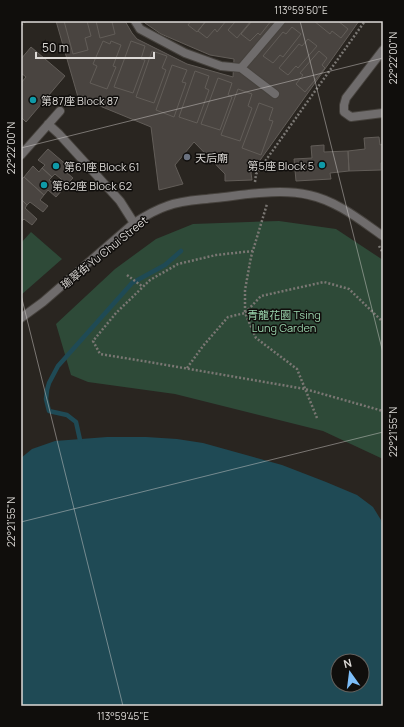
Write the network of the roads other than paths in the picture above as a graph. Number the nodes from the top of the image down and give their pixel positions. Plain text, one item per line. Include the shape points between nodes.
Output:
1 (135, 21) edge
2 (281, 21) edge
3 (383, 50) edge
4 (242, 68) junction
5 (275, 94) dead end
6 (60, 111) dead end
7 (383, 113) edge
8 (48, 124) junction
9 (21, 155) edge
10 (134, 223) junction
11 (383, 236) edge
12 (21, 318) edge

1 - 4 street via 140,29 185,53 221,66
2 - 4 street
3 - 7 street via 346,98 344,112 351,117
4 - 5 street
6 - 8 street
8 - 9 street
8 - 10 street via 120,201
10 - 11 street, 瑜翠街 Yu Chui Street via 155,211 182,202 288,192 309,195 332,203
10 - 12 street, 瑜翠街 Yu Chui Street

